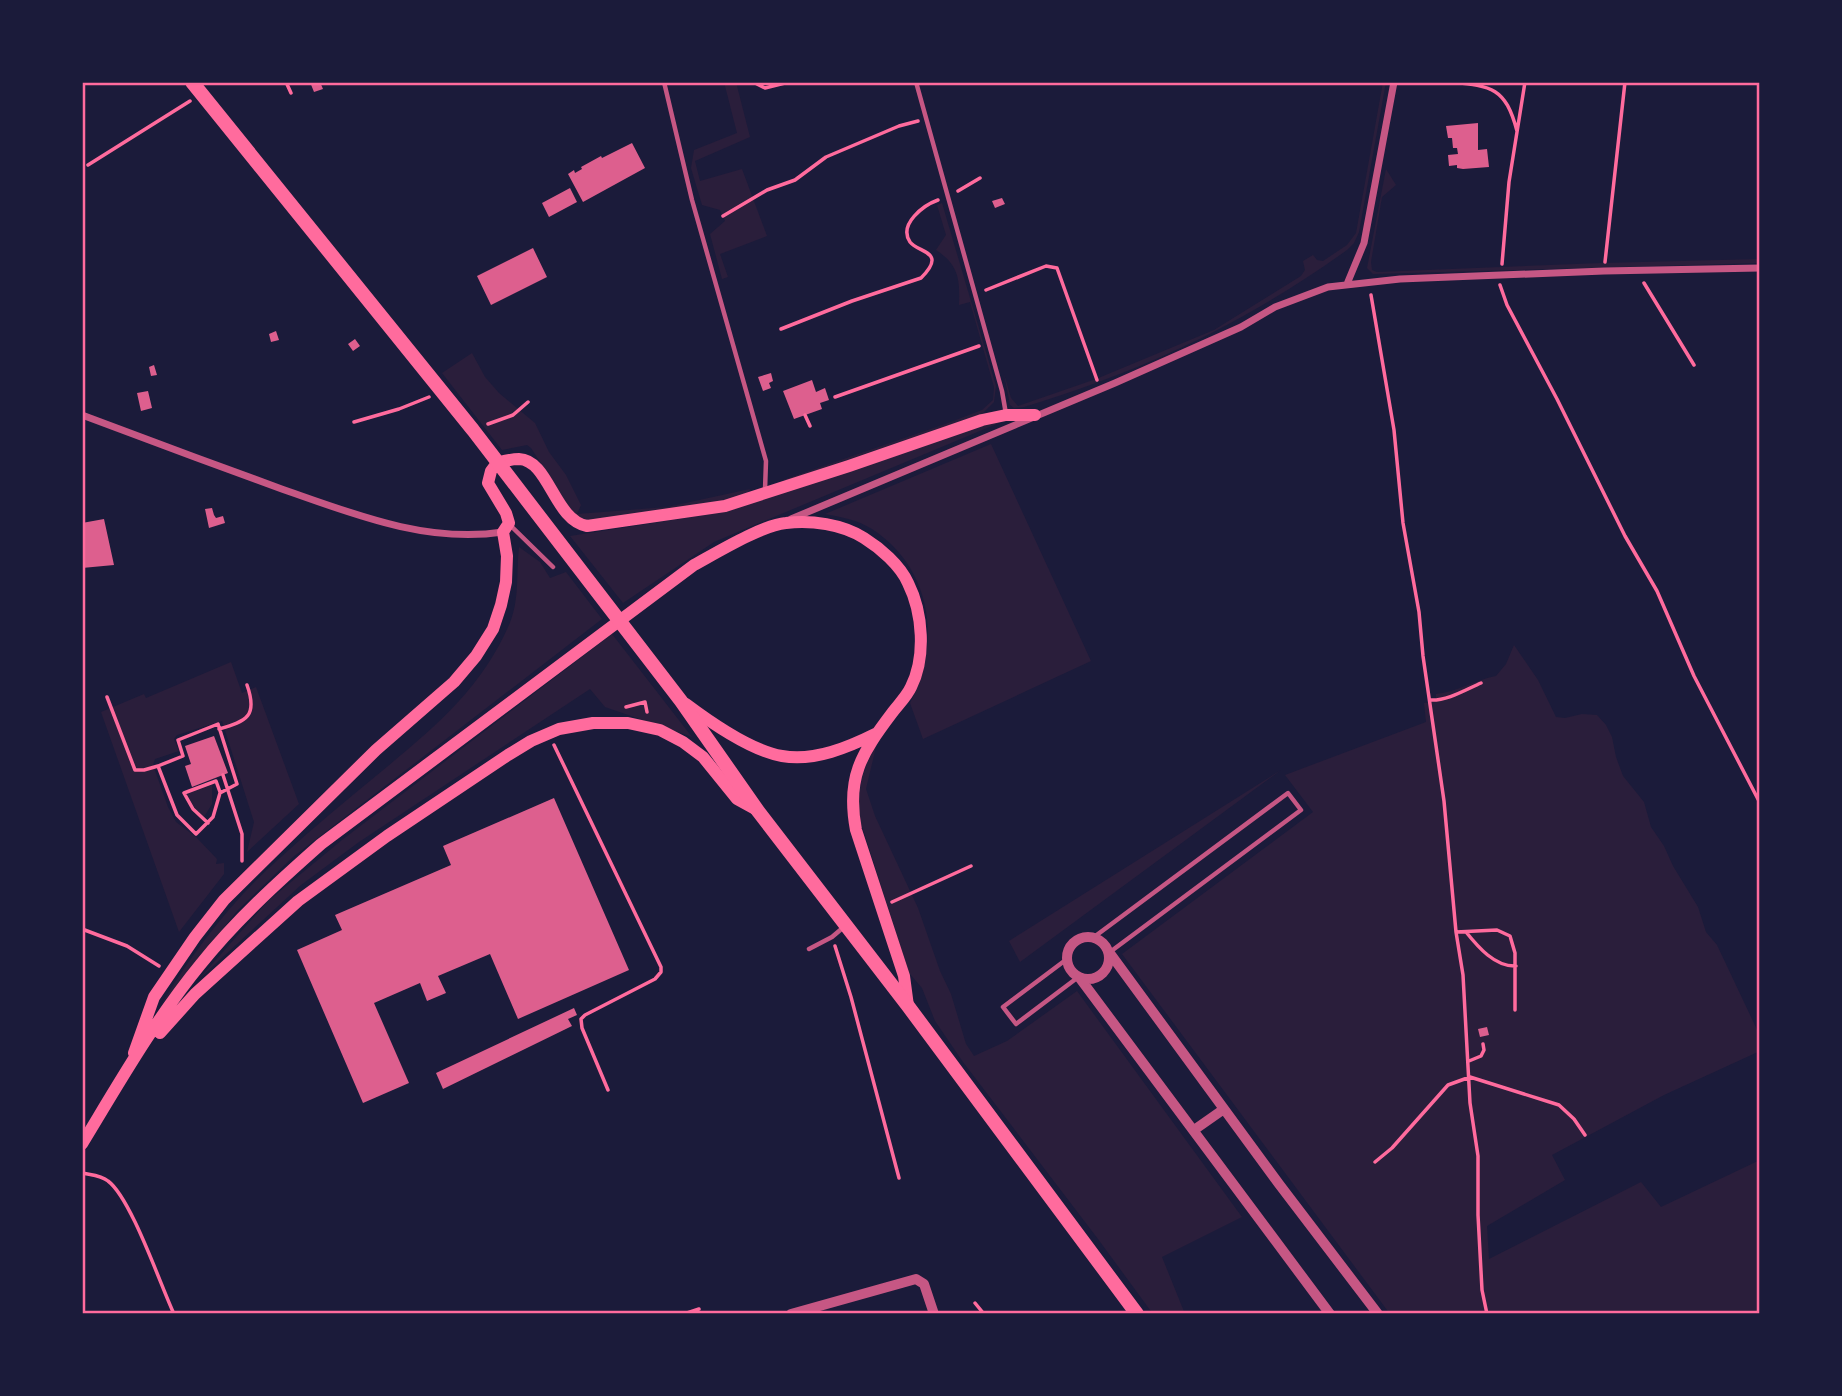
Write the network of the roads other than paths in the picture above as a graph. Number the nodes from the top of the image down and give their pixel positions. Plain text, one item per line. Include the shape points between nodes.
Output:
1 (664, 82) edge
2 (916, 82) edge
3 (1394, 82) edge
4 (196, 88) edge
5 (1760, 268) edge
6 (1347, 284) junction
7 (82, 415) edge
8 (1006, 415) junction
9 (1035, 415) junction
10 (497, 463) junction
11 (764, 494) junction
12 (784, 523) junction
13 (506, 528) junction
14 (554, 567) dead end
15 (681, 701) junction
16 (877, 733) junction
17 (758, 811) junction
18 (846, 925) junction
19 (1094, 937) junction
20 (809, 948) dead end
21 (1109, 953) junction
22 (1067, 959) junction
23 (1079, 976) junction
24 (908, 1006) junction
25 (131, 1063) junction
26 (1224, 1109) junction
27 (1194, 1130) junction
28 (82, 1144) edge
29 (791, 1314) edge
30 (934, 1314) edge
31 (1137, 1314) edge
32 (1330, 1314) edge
33 (1378, 1314) edge

1 - 11 lane via 692,200 766,461
2 - 8 lane
3 - 6 street via 1364,243
4 - 10 main road
5 - 6 street
6 - 9 street via 1304,295 1194,349
7 - 13 street via 380,522 443,534 484,535
8 - 9 main road
8 - 11 main road
9 - 12 street
10 - 11 main road via 521,458 536,467 567,515 587,526 725,506
10 - 13 main road via 488,484 506,513
10 - 15 main road
12 - 16 main road via 830,524 858,534 878,547 908,580 916,603 921,653 911,687
12 - 25 main road via 737,541 694,565 321,844 273,886 199,967
13 - 14 lane
13 - 25 main road via 501,605 476,656 224,900 167,974
15 - 16 main road via 711,723 782,757 842,749
15 - 17 main road
16 - 24 main road via 864,752 851,807 904,976
17 - 18 main road
17 - 25 main road via 737,799 703,757 660,730 628,723 559,729 508,755 298,901 195,994
18 - 20 lane
18 - 24 main road
19 - 21 street
19 - 21 lane via 1288,793 1301,810
19 - 22 street via 1074,941
21 - 23 street via 1105,971 1088,979
21 - 26 street
22 - 23 street
22 - 23 lane via 1003,1007 1016,1024
23 - 27 street
24 - 31 main road
25 - 28 main road
26 - 27 street
26 - 33 street
27 - 32 street
29 - 30 street via 916,1279 924,1284

